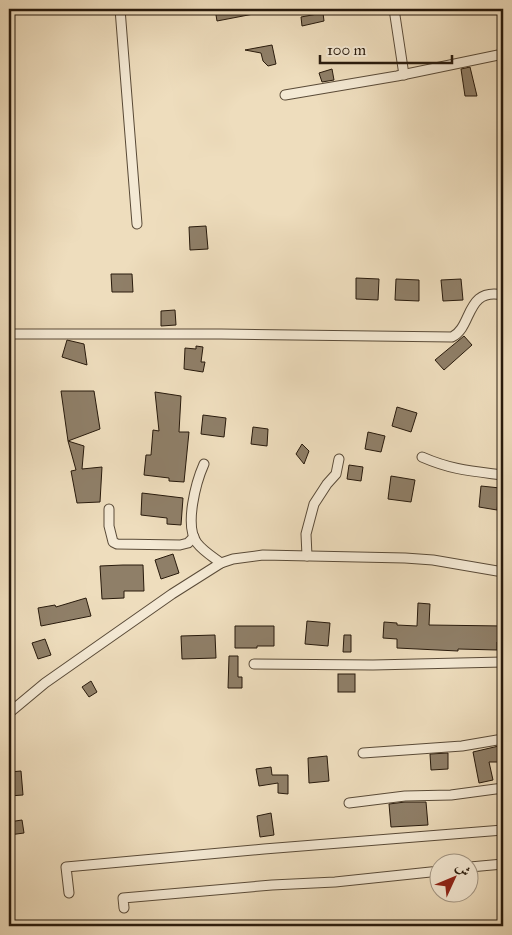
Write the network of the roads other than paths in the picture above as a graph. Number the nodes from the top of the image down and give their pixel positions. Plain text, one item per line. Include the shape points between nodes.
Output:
1 (120, 9) edge
2 (394, 9) edge
3 (503, 54) edge
4 (404, 75) junction
5 (285, 95) dead end
6 (137, 224) dead end
7 (503, 296) edge
8 (9, 334) edge
9 (422, 457) dead end
10 (339, 459) dead end
11 (204, 464) dead end
12 (503, 475) edge
13 (109, 509) dead end
14 (194, 538) junction
15 (307, 556) junction
16 (221, 563) junction
17 (503, 572) edge
18 (503, 662) edge
19 (254, 664) dead end
20 (9, 713) edge
21 (503, 739) edge
22 (363, 752) dead end
23 (503, 788) edge
24 (349, 803) dead end
25 (503, 830) edge
26 (503, 864) edge
27 (480, 866) edge
28 (430, 872) edge
29 (69, 893) dead end
30 (124, 908) dead end

1 - 6 street
2 - 4 street
3 - 4 street
4 - 5 street
7 - 8 street via 488,294 478,300 461,329 452,337
9 - 12 street via 462,471
10 - 15 street via 336,474 314,504 306,534
11 - 14 street via 192,508
13 - 14 street via 111,537 117,544 180,544
14 - 16 street
15 - 16 street via 263,555
15 - 17 street via 433,560
16 - 20 street via 93,648
18 - 19 street
21 - 22 street via 462,746
23 - 24 street
25 - 29 street via 66,867
26 - 27 street
28 - 30 street via 123,898

